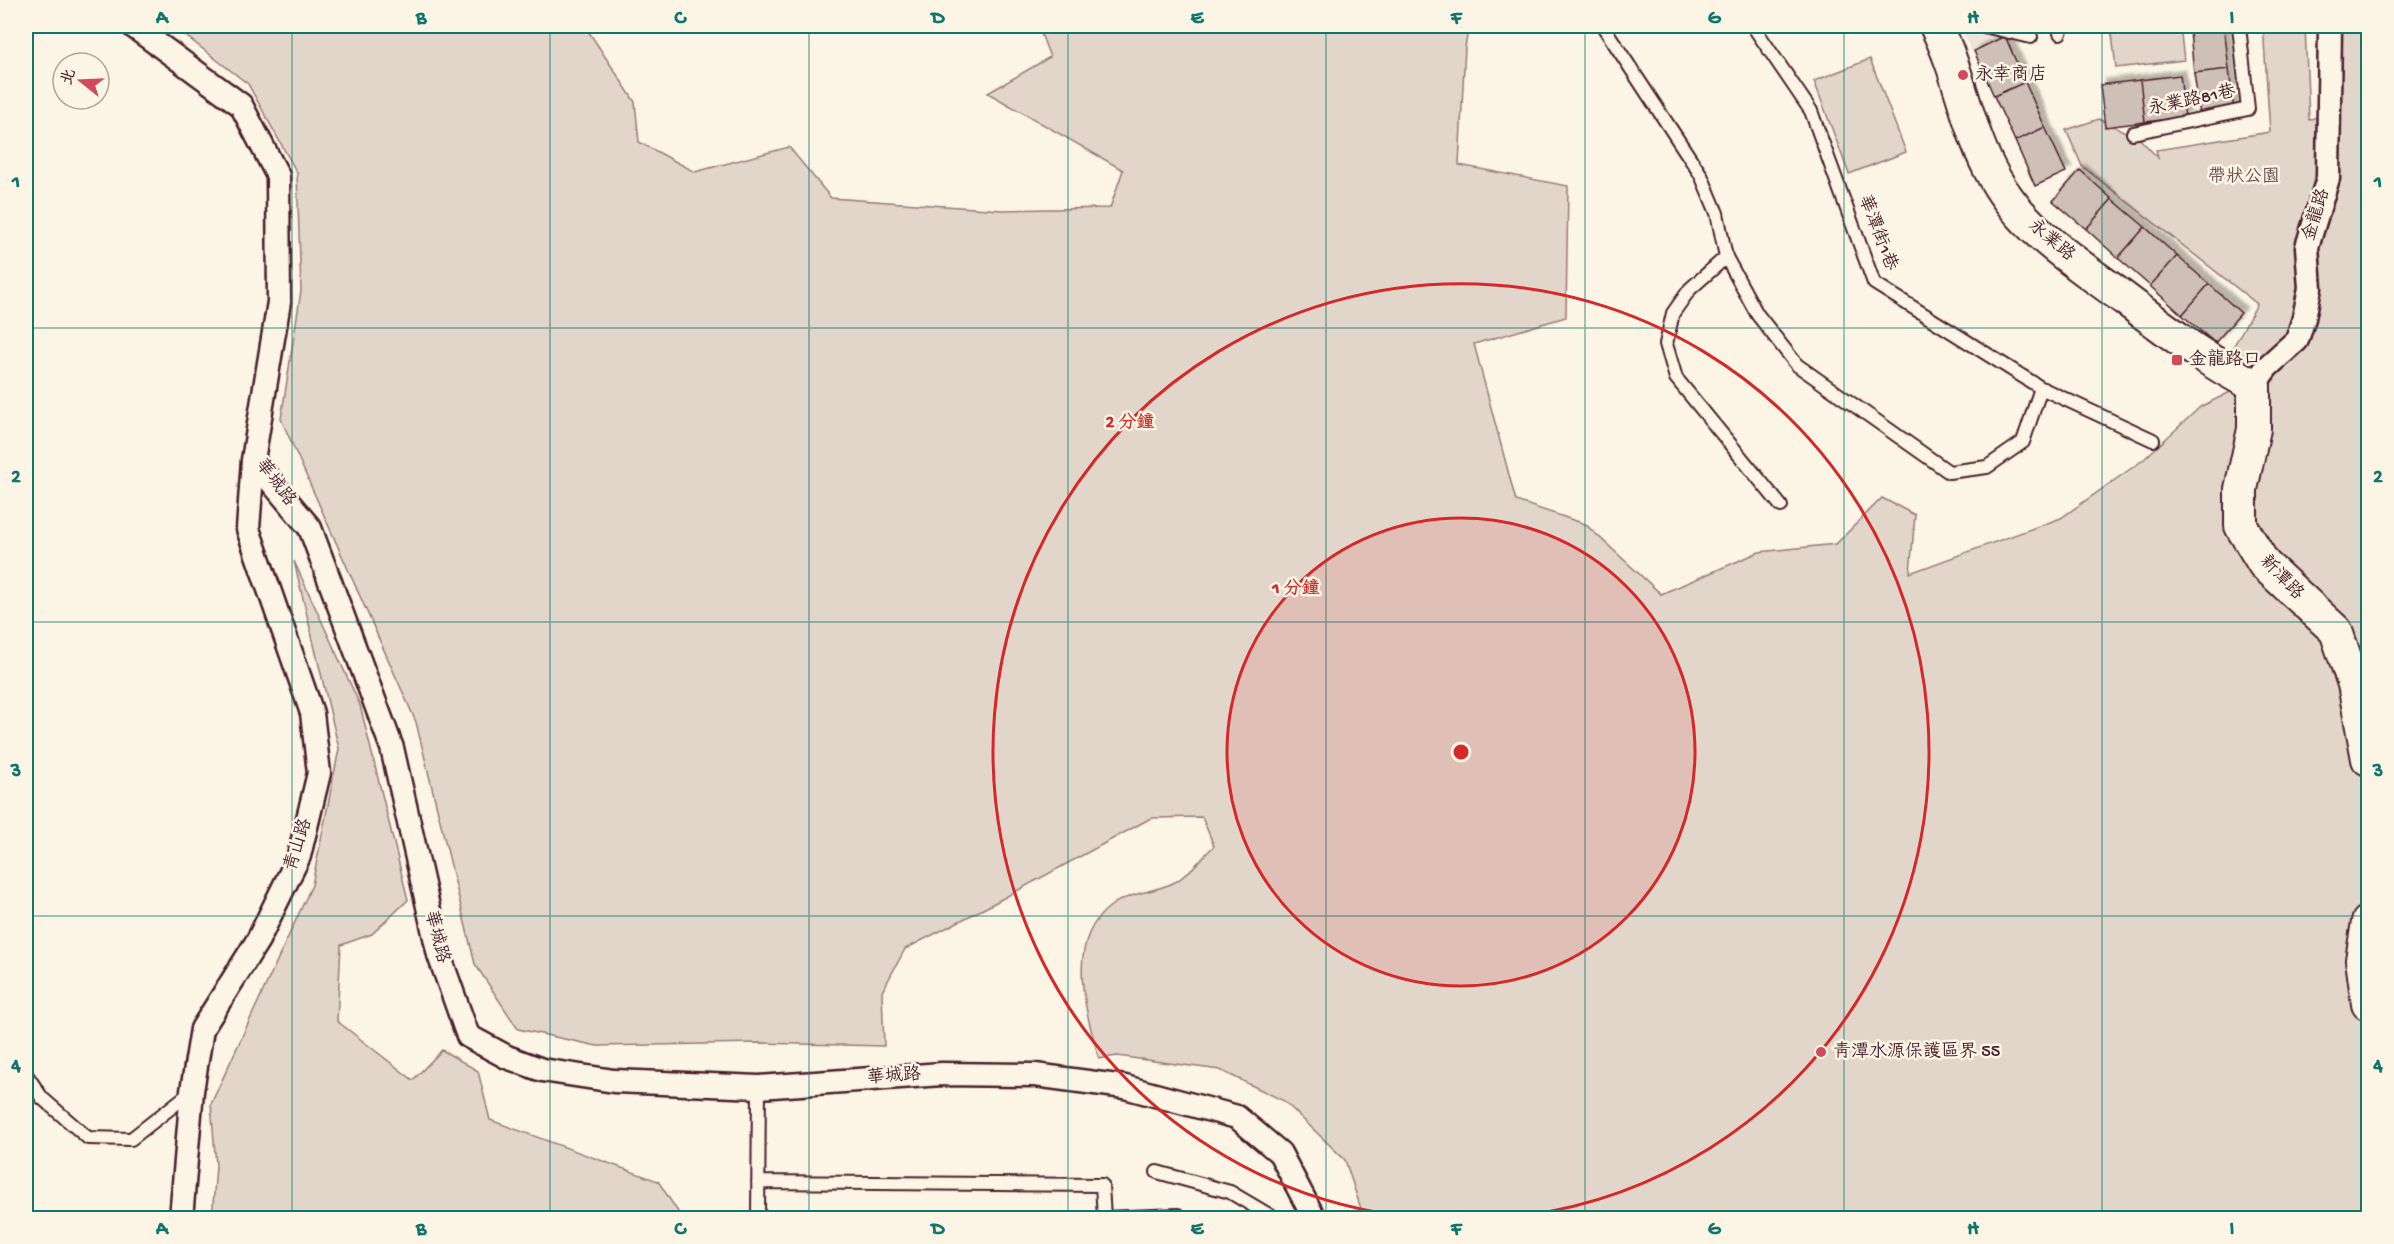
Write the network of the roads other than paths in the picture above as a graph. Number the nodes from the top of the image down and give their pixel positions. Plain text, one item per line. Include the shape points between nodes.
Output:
1 (133, 26) edge
2 (1603, 26) edge
3 (1752, 26) edge
4 (1984, 26) edge
5 (2239, 26) edge
6 (2330, 26) edge
7 (1940, 27) edge
8 (2031, 38) dead end
9 (2133, 133) dead end
10 (1726, 257) junction
11 (2254, 385) junction
12 (2041, 388) junction
13 (2153, 440) dead end
14 (253, 460) junction
15 (1781, 506) dead end
16 (2368, 759) edge
17 (2368, 922) edge
18 (2368, 1004) edge
19 (26, 1074) edge
20 (759, 1088) junction
21 (192, 1091) junction
22 (1157, 1172) dead end
23 (758, 1182) junction
24 (1178, 1215) dead end
25 (181, 1218) edge
26 (758, 1218) edge
27 (1274, 1218) edge
28 (1314, 1218) edge

1 - 14 street, 華城路 via 241,105 278,176 279,302
2 - 10 lane via 1701,175 1717,213
3 - 12 lane, 華潭街1巷 via 1811,111 1874,283
4 - 8 lane
5 - 9 lane, 永業路81巷 via 2248,109
6 - 11 street, 金龍路 via 2328,178 2307,247 2310,288 2304,318 2297,340 2267,367
7 - 11 street, 永業路 via 1981,151 1995,180 2027,223 2188,347
10 - 12 lane via 1757,314 1797,365 1949,472 1987,467 2023,442
10 - 15 lane via 1690,289 1673,313 1666,344 1676,378
11 - 16 street, 新潭路 via 2254,429 2241,489 2241,526 2264,564 2336,631 2354,684
12 - 13 lane, 華潭街1巷
14 - 20 street, 華城路 via 310,528 388,737 438,955 468,1036 542,1070 614,1081
14 - 21 street, 青山路 via 248,529 312,712 319,773 299,856 258,940 202,1029
17 - 18 street via 2362,960
19 - 21 lane via 42,1098 88,1138 131,1139
20 - 23 lane
20 - 28 street, 華城路 via 942,1074 1035,1076 1125,1087 1237,1117 1280,1153
21 - 25 street, 青山路
22 - 27 lane via 1230,1192
23 - 24 lane via 1102,1185 1104,1218
23 - 26 lane

